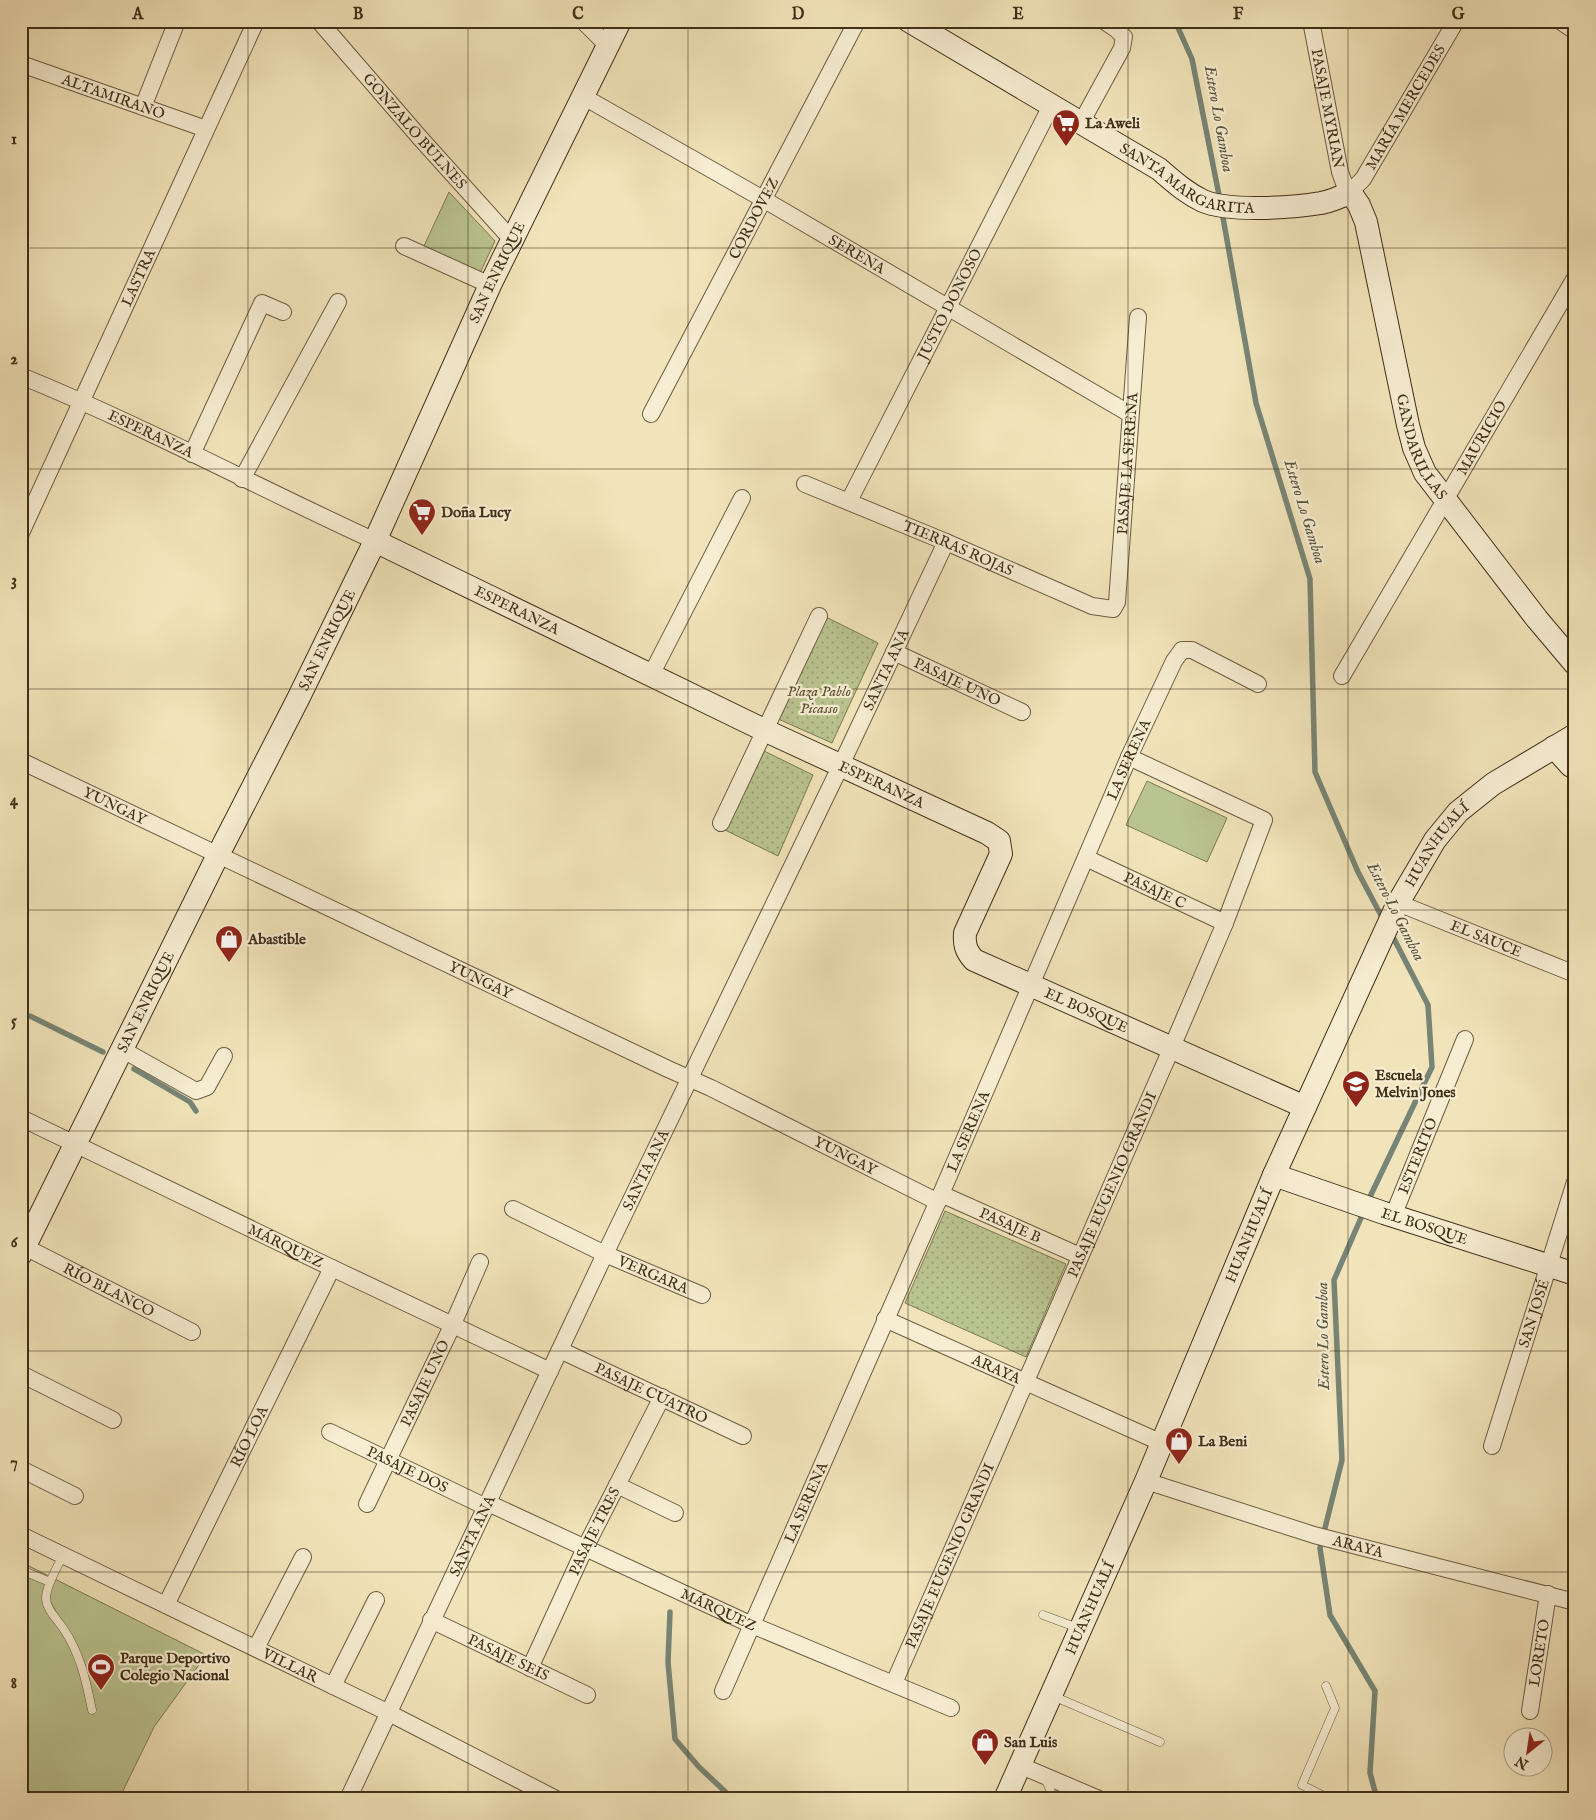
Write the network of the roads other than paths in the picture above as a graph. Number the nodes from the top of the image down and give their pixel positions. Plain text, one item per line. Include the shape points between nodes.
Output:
1 (177, 21) edge
2 (256, 21) edge
3 (319, 21) edge
4 (583, 21) edge
5 (620, 21) edge
6 (858, 21) edge
7 (909, 21) edge
8 (1104, 21) edge
9 (1311, 21) edge
10 (1560, 21) edge
11 (1454, 22) edge
12 (1575, 31) edge
13 (608, 46) junction
14 (21, 64) edge
15 (584, 97) junction
16 (1051, 106) junction
17 (143, 107) junction
18 (1081, 123) junction
19 (206, 129) junction
20 (1350, 192) junction
21 (763, 199) junction
22 (512, 240) junction
23 (404, 246) dead end
24 (1575, 278) edge
25 (490, 285) junction
26 (338, 302) dead end
27 (948, 308) junction
28 (283, 312) dead end
29 (1138, 317) dead end
30 (21, 376) edge
31 (82, 400) junction
32 (651, 414) dead end
33 (1130, 414) junction
34 (192, 454) junction
35 (242, 479) junction
36 (805, 484) dead end
37 (742, 498) dead end
38 (1444, 500) junction
39 (849, 501) junction
40 (21, 533) edge
41 (375, 541) junction
42 (946, 542) junction
43 (1113, 609) joint
44 (819, 616) dead end
45 (894, 652) junction
46 (1575, 664) edge
47 (651, 675) junction
48 (1342, 676) dead end
49 (1258, 684) dead end
50 (1022, 712) dead end
51 (764, 730) junction
52 (1575, 735) edge
53 (1554, 747) junction
54 (1129, 758) junction
55 (21, 760) edge
56 (841, 765) junction
57 (1575, 767) edge
58 (721, 823) dead end
59 (1001, 854) joint
60 (218, 855) junction
61 (1086, 858) junction
62 (1394, 910) junction
63 (1225, 923) junction
64 (1575, 974) edge
65 (1032, 986) junction
66 (1465, 1040) dead end
67 (1172, 1046) junction
68 (123, 1050) junction
69 (224, 1056) dead end
70 (690, 1078) junction
71 (1305, 1107) junction
72 (21, 1118) edge
73 (75, 1143) junction
74 (1274, 1175) junction
75 (1575, 1182) edge
76 (940, 1198) junction
77 (513, 1209) dead end
78 (1388, 1214) junction
79 (23, 1250) edge
80 (605, 1254) junction
81 (1080, 1256) junction
82 (480, 1262) dead end
83 (1548, 1266) junction
84 (332, 1268) junction
85 (1575, 1274) edge
86 (702, 1295) dead end
87 (885, 1319) junction
88 (453, 1324) junction
89 (192, 1332) dead end
90 (560, 1350) junction
91 (550, 1371) junction
92 (21, 1374) edge
93 (1026, 1381) junction
94 (662, 1397) junction
95 (113, 1420) dead end
96 (330, 1432) dead end
97 (743, 1436) dead end
98 (1162, 1443) junction
99 (1492, 1446) dead end
100 (389, 1461) junction
101 (21, 1469) edge
102 (1146, 1481) junction
103 (617, 1485) junction
104 (75, 1496) dead end
105 (367, 1504) dead end
106 (487, 1505) junction
107 (675, 1513) dead end
108 (21, 1535) edge
109 (585, 1548) junction
110 (63, 1555) junction
111 (302, 1557) dead end
112 (21, 1570) edge
113 (50, 1582) junction
114 (1548, 1594) junction
115 (376, 1600) dead end
116 (1575, 1602) edge
117 (166, 1605) junction
118 (1043, 1615) dead end
119 (432, 1620) junction
120 (752, 1625) junction
121 (1080, 1629) junction
122 (256, 1648) junction
123 (530, 1668) junction
124 (894, 1683) junction
125 (333, 1686) junction
126 (1326, 1686) dead end
127 (723, 1691) dead end
128 (588, 1695) dead end
129 (1051, 1695) junction
130 (951, 1708) dead end
131 (92, 1710) dead end
132 (1530, 1711) dead end
133 (388, 1713) junction
134 (1160, 1742) dead end
135 (1019, 1765) junction
136 (1044, 1776) junction
137 (348, 1799) edge
138 (556, 1799) edge
139 (1005, 1799) edge
140 (1054, 1799) edge
141 (1099, 1799) edge
142 (1330, 1799) edge

1 - 17 street
2 - 19 street, LASTRA
3 - 22 street, GONZALO BULNES
4 - 13 street
5 - 13 street, SAN ENRIQUE
6 - 21 street, CORDOVEZ
7 - 16 street, SANTA MARGARITA
8 - 18 street via 1124,38 1122,48
9 - 20 street, PASAJE MYRIAN via 1340,172
10 - 12 street
11 - 20 street, MARÍA MERCEDES via 1363,179
13 - 15 street, SAN ENRIQUE
14 - 17 street, ALTAMIRANO
15 - 21 street, SERENA
15 - 22 street, SAN ENRIQUE
16 - 18 street, SANTA MARGARITA
16 - 27 street, JUSTO DONOSO
17 - 19 street, ALTAMIRANO
18 - 20 street, SANTA MARGARITA via 1159,169 1184,191 1218,206 1235,208 1322,202
19 - 31 street, LASTRA
20 - 38 street, GANDARILLAS via 1366,222 1414,448 1425,474
21 - 27 street, SERENA
21 - 32 street, CORDOVEZ
22 - 25 street, SAN ENRIQUE
23 - 25 street
24 - 38 street, MAURICIO
25 - 41 street, SAN ENRIQUE
26 - 35 street
27 - 33 street, SERENA
27 - 39 street, JUSTO DONOSO
28 - 34 street via 262,303
29 - 33 street, PASAJE LA SERENA
30 - 31 street, ESPERANZA
31 - 34 street, ESPERANZA
31 - 40 street, LASTRA
33 - 43 street, PASAJE LA SERENA via 1117,602
34 - 35 street, ESPERANZA
35 - 41 street, ESPERANZA
36 - 39 street, TIERRAS ROJAS
37 - 47 street
38 - 46 street, GANDARILLAS
38 - 48 street, MAURICIO
39 - 42 street, TIERRAS ROJAS
41 - 47 street, ESPERANZA
41 - 60 street, SAN ENRIQUE
42 - 43 street, TIERRAS ROJAS via 1092,606
42 - 45 street, SANTA ANA
44 - 51 street
45 - 50 street, PASAJE UNO
45 - 56 street, SANTA ANA
47 - 51 street, ESPERANZA
49 - 54 street, LA SERENA via 1192,650 1182,650
51 - 56 street, ESPERANZA
51 - 58 street
52 - 53 street, HUANHUALÍ
53 - 57 street
53 - 62 street, HUANHUALÍ via 1493,784 1458,812 1435,840
54 - 61 street, LA SERENA
54 - 63 street, PASAJE EUGENIO GRANDI via 1264,820
55 - 60 street, YUNGAY
56 - 59 street, ESPERANZA via 987,833 999,841
56 - 70 street, SANTA ANA
59 - 65 street, EL BOSQUE via 965,933 964,943 974,960
60 - 68 street, SAN ENRIQUE
60 - 70 street, YUNGAY
61 - 63 street, PASAJE C
61 - 65 street, LA SERENA
62 - 64 street, EL SAUCE
62 - 71 street, HUANHUALÍ
63 - 67 street, PASAJE EUGENIO GRANDI
65 - 67 street, EL BOSQUE
65 - 76 street, LA SERENA
66 - 78 street, ESTERITO
67 - 71 street, EL BOSQUE
67 - 81 street, PASAJE EUGENIO GRANDI
68 - 69 street via 196,1091 208,1087
68 - 73 street, SAN ENRIQUE
70 - 76 street, YUNGAY
70 - 80 street, SANTA ANA
71 - 74 street, HUANHUALÍ
72 - 73 street, MÁRQUEZ
73 - 79 street, SAN ENRIQUE
73 - 84 street, MÁRQUEZ
74 - 78 street, EL BOSQUE
74 - 98 street, HUANHUALÍ
75 - 83 street, SAN JOSÉ
76 - 81 street, PASAJE B
76 - 87 street, LA SERENA
77 - 80 street, VERGARA
78 - 83 street, EL BOSQUE
79 - 89 street, RÍO BLANCO
80 - 86 street, VERGARA
80 - 90 street, SANTA ANA
81 - 93 street, PASAJE EUGENIO GRANDI
82 - 88 street, PASAJE UNO
83 - 85 street, EL BOSQUE
83 - 99 street, SAN JOSÉ
84 - 88 street, MÁRQUEZ
84 - 117 street, RÍO LOA
87 - 93 street, ARAYA
87 - 120 street, LA SERENA
88 - 91 street, MÁRQUEZ
88 - 100 street, PASAJE UNO
90 - 91 street, SANTA ANA
90 - 94 street, PASAJE CUATRO
91 - 106 street, SANTA ANA
92 - 95 street
93 - 98 street, ARAYA
93 - 124 street, PASAJE EUGENIO GRANDI
94 - 97 street, PASAJE CUATRO
94 - 103 street, PASAJE TRES
96 - 100 street, PASAJE DOS
98 - 102 street, HUANHUALÍ
100 - 105 street, PASAJE UNO
100 - 106 street, PASAJE DOS
101 - 104 street
102 - 114 street, ARAYA via 1314,1535
102 - 121 street, HUANHUALÍ
103 - 107 street
103 - 109 street, PASAJE TRES
106 - 109 street, MÁRQUEZ
106 - 119 street, SANTA ANA
108 - 110 street, VILLAR
109 - 120 street, MÁRQUEZ
109 - 123 street, PASAJE TRES
110 - 113 lane
110 - 117 street, VILLAR
111 - 122 street
112 - 113 lane
113 - 131 lane via 46,1598 50,1611 74,1644
114 - 116 street, ARAYA
114 - 132 street, LORETO
115 - 125 street
117 - 122 street, VILLAR
118 - 121 lane
119 - 123 street, PASAJE SEIS
119 - 133 street, SANTA ANA
120 - 124 street, MÁRQUEZ
120 - 127 street, LA SERENA
121 - 129 street, HUANHUALÍ
122 - 125 street, VILLAR
123 - 128 street, PASAJE SEIS
124 - 130 street, MÁRQUEZ
125 - 133 street, VILLAR
126 - 142 lane via 1335,1708 1302,1785
129 - 134 lane
129 - 135 street, HUANHUALÍ
133 - 137 street, SANTA ANA
133 - 138 street, VILLAR
135 - 136 street
135 - 139 street, HUANHUALÍ
136 - 140 lane
136 - 141 street

